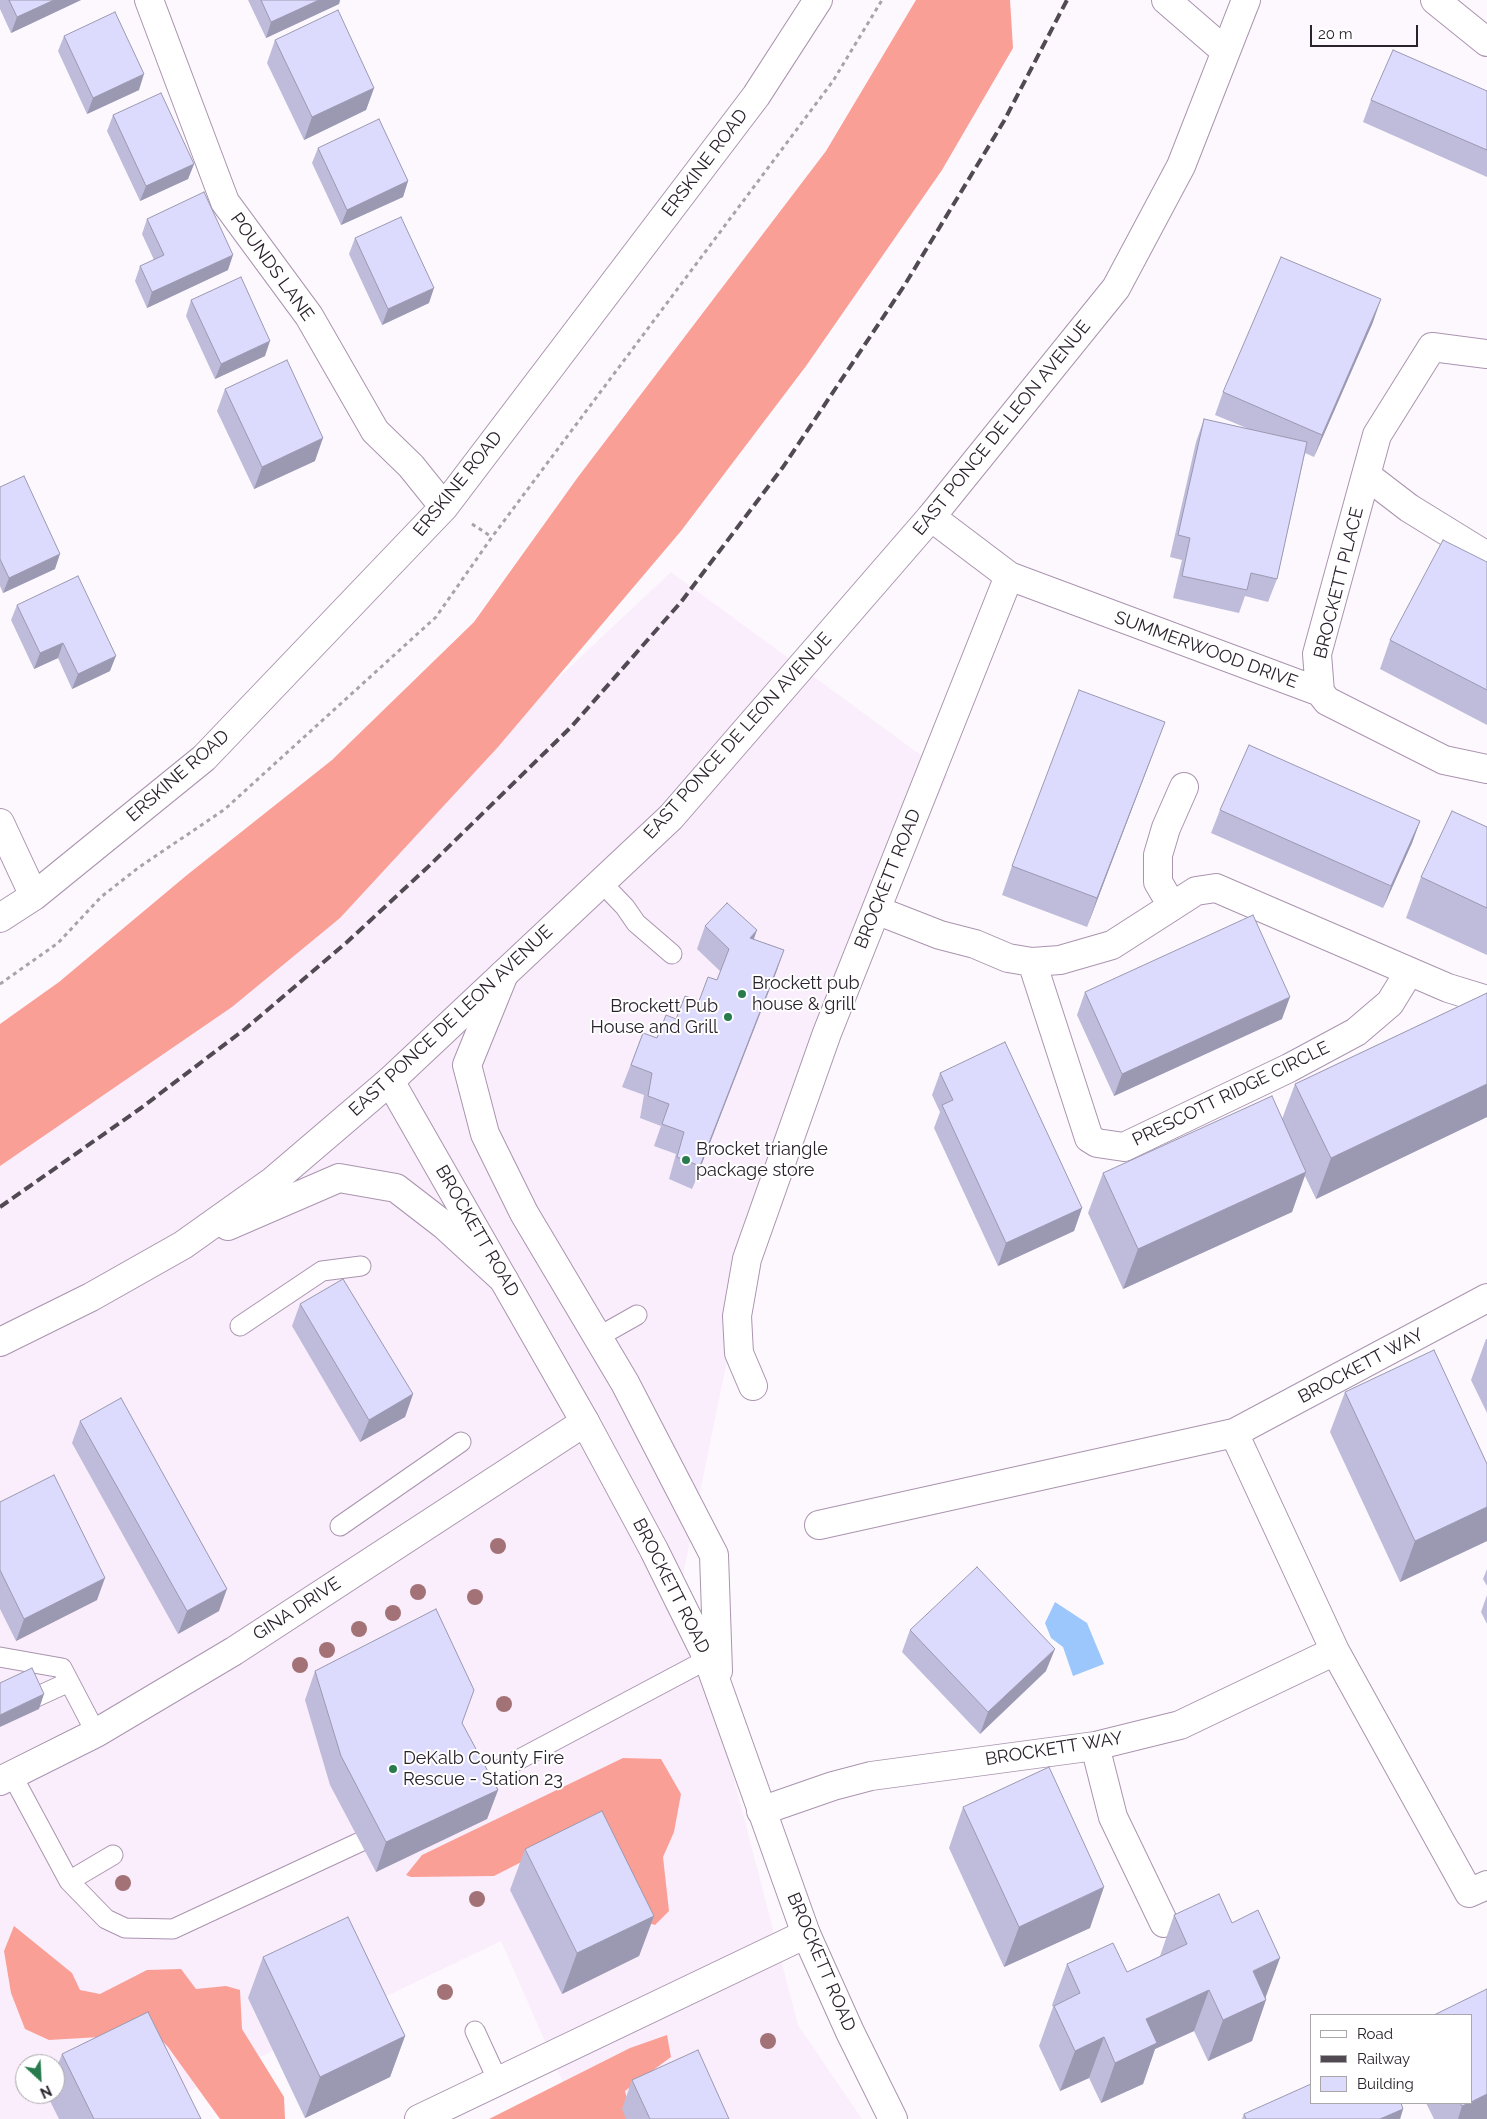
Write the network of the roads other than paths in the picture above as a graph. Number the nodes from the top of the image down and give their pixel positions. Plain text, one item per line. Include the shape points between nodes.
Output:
1 (149, 0) edge
2 (818, 0) edge
3 (1166, 0) edge
4 (1246, 0) edge
5 (1435, 0) edge
6 (1487, 42) edge
7 (1225, 51) junction
8 (1487, 354) edge
9 (1366, 475) junction
10 (444, 507) junction
11 (931, 517) junction
12 (1487, 556) edge
13 (1009, 576) junction
14 (1320, 692) junction
15 (1487, 768) edge
16 (1184, 787) dead end
17 (0, 823) edge
18 (601, 882) junction
19 (34, 896) junction
20 (1172, 906) junction
21 (876, 910) junction
22 (0, 918) edge
23 (672, 954) dead end
24 (1032, 962) junction
25 (1409, 972) junction
26 (504, 974) junction
27 (1487, 1000) edge
28 (390, 1081) junction
29 (183, 1245) junction
30 (360, 1266) dead end
31 (504, 1280) junction
32 (1487, 1298) edge
33 (637, 1315) dead end
34 (240, 1326) dead end
35 (598, 1337) junction
36 (0, 1342) edge
37 (753, 1386) dead end
38 (585, 1422) junction
39 (1234, 1433) junction
40 (462, 1442) dead end
41 (819, 1525) dead end
42 (340, 1526) dead end
43 (1335, 1651) junction
44 (0, 1656) edge
45 (708, 1659) junction
46 (69, 1682) junction
47 (718, 1690) junction
48 (34, 1698) edge
49 (96, 1733) junction
50 (1095, 1746) junction
51 (6, 1778) edge
52 (469, 1786) edge
53 (761, 1811) junction
54 (360, 1842) dead end
55 (113, 1855) dead end
56 (69, 1881) junction
57 (1487, 1885) edge
58 (1164, 1923) dead end
59 (806, 1934) junction
60 (475, 2031) dead end
61 (498, 2081) junction
62 (420, 2119) edge
63 (893, 2119) edge

1 - 10 street, POUNDS LANE via 225,202 309,316 376,431 411,466
2 - 10 street, ERSKINE ROAD via 756,96
3 - 7 street
4 - 7 street, EAST PONCE DE LEON AVENUE
5 - 6 street
7 - 11 street, EAST PONCE DE LEON AVENUE via 1181,166 1116,288
8 - 9 street, BROCKETT PLACE via 1432,347 1377,435
9 - 12 street via 1409,508
9 - 14 street, BROCKETT PLACE via 1317,654
10 - 19 street, ERSKINE ROAD via 204,758
11 - 13 street, SUMMERWOOD DRIVE
11 - 18 street, EAST PONCE DE LEON AVENUE via 671,817
13 - 14 street, SUMMERWOOD DRIVE
13 - 21 street, BROCKETT ROAD
14 - 15 street, SUMMERWOOD DRIVE via 1327,701 1444,760
16 - 20 street via 1158,855 1158,882
17 - 19 street
18 - 23 lane via 636,923
18 - 26 street, EAST PONCE DE LEON AVENUE
19 - 22 street, ERSKINE ROAD
20 - 24 street via 1112,945 1060,960
20 - 25 street via 1196,891 1216,888
21 - 24 street via 1008,958
21 - 37 street, BROCKETT ROAD via 827,1032 747,1259 737,1316 739,1354
24 - 25 street, PRESCOTT RIDGE CIRCLE via 1089,1138 1097,1143 1124,1147 1356,1032 1390,1002
25 - 27 street
26 - 28 street, EAST PONCE DE LEON AVENUE
26 - 35 street via 467,1065 485,1134 524,1213
28 - 29 street, EAST PONCE DE LEON AVENUE via 272,1181
28 - 31 street, BROCKETT ROAD
29 - 31 street via 339,1178 396,1188 444,1225
29 - 36 street, EAST PONCE DE LEON AVENUE via 91,1297
30 - 34 lane via 322,1271
31 - 38 street, BROCKETT ROAD
32 - 39 street, BROCKETT WAY
33 - 35 lane
35 - 47 street via 714,1555
38 - 45 street, BROCKETT ROAD
38 - 49 street, GINA DRIVE via 234,1650
39 - 41 street, BROCKETT WAY
39 - 43 street
40 - 42 lane
43 - 50 street, BROCKETT WAY via 1180,1725
43 - 57 street via 1470,1893
44 - 46 lane via 62,1668
45 - 47 street, BROCKETT ROAD
45 - 52 lane
46 - 48 lane
46 - 49 lane
47 - 53 street, BROCKETT ROAD
49 - 51 street, GINA DRIVE
50 - 53 street, BROCKETT WAY via 871,1776
50 - 58 street via 1113,1817
51 - 56 lane
53 - 59 street, BROCKETT ROAD
54 - 56 lane via 173,1928 125,1928 106,1920
55 - 56 lane
59 - 61 street
59 - 63 street, BROCKETT ROAD
60 - 61 lane
61 - 62 street

